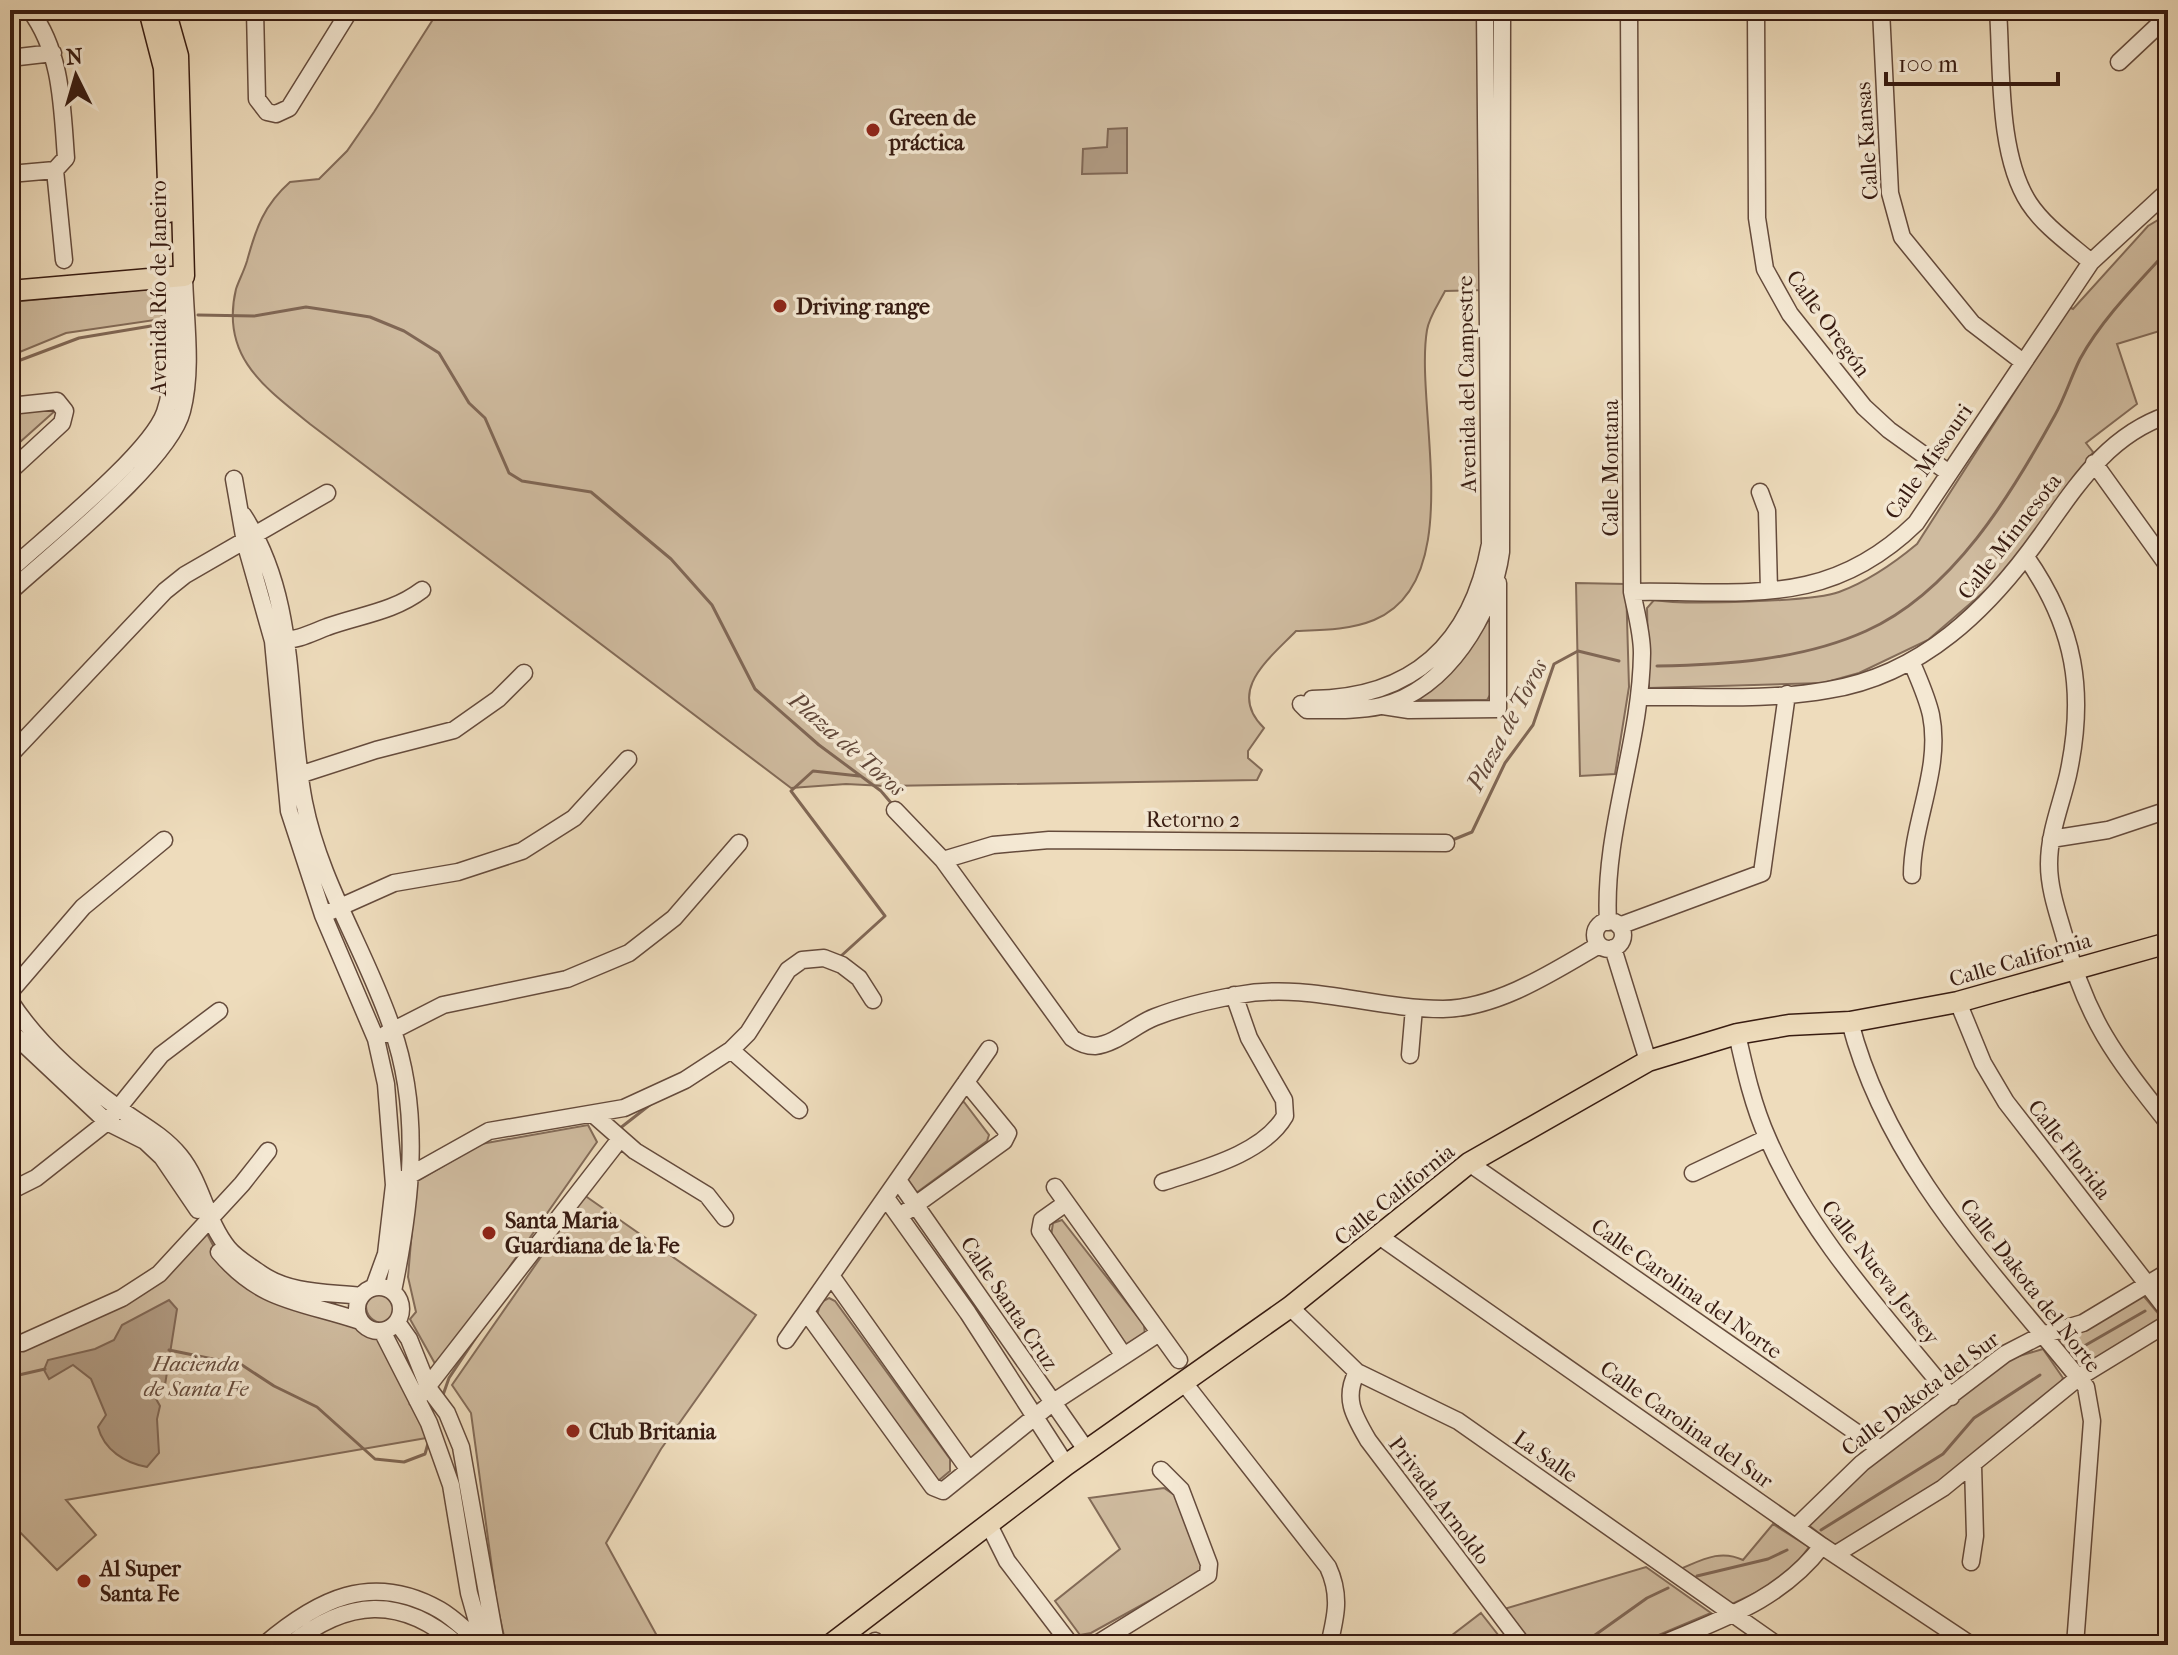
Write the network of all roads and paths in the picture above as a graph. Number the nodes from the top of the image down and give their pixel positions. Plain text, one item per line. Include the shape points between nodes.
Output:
1 (30, 10) edge
2 (149, 10) edge
3 (165, 10) edge
4 (255, 10) edge
5 (350, 10) edge
6 (1485, 10) edge
7 (1502, 10) edge
8 (1629, 10) edge
9 (1756, 10) edge
10 (1881, 10) edge
11 (1998, 10) edge
12 (2168, 16) edge
13 (53, 53) junction
14 (10, 58) edge
15 (2119, 62) dead end
16 (1493, 149) junction
17 (55, 170) junction
18 (10, 174) edge
19 (2168, 191) edge
20 (64, 260) dead end
21 (2091, 262) junction
22 (178, 276) junction
23 (10, 291) edge
24 (2023, 362) junction
25 (1494, 363) junction
26 (10, 406) edge
27 (2168, 415) edge
28 (2094, 463) junction
29 (10, 471) edge
30 (1949, 473) junction
31 (234, 479) dead end
32 (1760, 492) dead end
33 (327, 493) dead end
34 (250, 538) junction
35 (2026, 557) junction
36 (2168, 566) edge
37 (10, 570) edge
38 (1498, 579) junction
39 (422, 590) dead end
40 (1769, 590) junction
41 (10, 592) edge
42 (1632, 592) junction
43 (1460, 638) junction
44 (281, 641) junction
45 (1912, 663) junction
46 (524, 673) dead end
47 (1787, 694) junction
48 (1360, 696) junction
49 (1639, 697) junction
50 (1381, 706) junction
51 (10, 755) edge
52 (628, 759) dead end
53 (300, 775) junction
54 (283, 779) junction
55 (895, 810) dead end
56 (2168, 810) edge
57 (2051, 839) junction
58 (164, 840) dead end
59 (739, 843) dead end
60 (1446, 843) dead end
61 (943, 860) junction
62 (1912, 875) dead end
63 (330, 912) junction
64 (1614, 924) junction
65 (2168, 943) edge
66 (1606, 946) junction
67 (2073, 969) junction
68 (10, 992) edge
69 (1234, 995) junction
70 (873, 1000) dead end
71 (10, 1001) edge
72 (1958, 1002) junction
73 (1414, 1008) junction
74 (219, 1011) dead end
75 (1850, 1022) junction
76 (10, 1031) edge
77 (394, 1031) junction
78 (1737, 1034) junction
79 (376, 1039) junction
80 (989, 1049) dead end
81 (731, 1050) junction
82 (1410, 1055) dead end
83 (1648, 1061) junction
84 (966, 1082) junction
85 (119, 1109) junction
86 (799, 1110) dead end
87 (594, 1115) junction
88 (107, 1122) junction
89 (2168, 1123) edge
90 (1767, 1138) junction
91 (620, 1139) junction
92 (268, 1151) dead end
93 (1469, 1163) junction
94 (412, 1173) junction
95 (1693, 1173) dead end
96 (898, 1180) junction
97 (1163, 1182) dead end
98 (394, 1185) junction
99 (1055, 1187) dead end
100 (10, 1191) edge
101 (886, 1198) junction
102 (1066, 1203) junction
103 (915, 1205) junction
104 (899, 1217) junction
105 (725, 1218) dead end
106 (208, 1220) junction
107 (1379, 1236) junction
108 (2168, 1272) edge
109 (832, 1277) junction
110 (2148, 1285) junction
111 (393, 1291) junction
112 (367, 1292) junction
113 (985, 1302) junction
114 (1290, 1307) junction
115 (2168, 1311) edge
116 (807, 1313) junction
117 (968, 1313) junction
118 (360, 1321) junction
119 (397, 1322) junction
120 (2168, 1323) edge
121 (382, 1331) junction
122 (1159, 1333) junction
123 (2042, 1335) junction
124 (786, 1340) dead end
125 (22, 1343) dead end
126 (1124, 1356) junction
127 (1179, 1360) dead end
128 (1357, 1372) junction
129 (2078, 1378) junction
130 (1185, 1384) junction
131 (423, 1395) junction
132 (1951, 1397) junction
133 (1052, 1403) junction
134 (1036, 1416) junction
135 (455, 1429) junction
136 (434, 1438) junction
137 (1880, 1449) junction
138 (1087, 1451) junction
139 (1066, 1465) junction
140 (1973, 1465) junction
141 (969, 1470) junction
142 (1161, 1470) dead end
143 (1796, 1527) junction
144 (984, 1529) junction
145 (1829, 1550) junction
146 (1971, 1562) dead end
147 (469, 1593) junction
148 (446, 1614) junction
149 (1731, 1614) junction
150 (487, 1642) edge
151 (268, 1644) edge
152 (290, 1645) edge
153 (458, 1645) edge
154 (830, 1645) edge
155 (1071, 1645) edge
156 (1095, 1645) edge
157 (1329, 1645) edge
158 (1523, 1645) edge
159 (1662, 1645) edge
160 (1777, 1645) edge
161 (1971, 1645) edge
162 (2075, 1645) edge

1 - 13 street
2 - 22 main road, Avenida Río de Janeiro via 164,68
3 - 22 main road, Avenida Río de Janeiro via 178,56
4 - 5 street via 257,99 260,107 276,114 289,108
6 - 16 street, Avenida del Campestre
7 - 16 street, Avenida del Campestre
8 - 42 street, Calle Montana
9 - 30 street, Calle Oregón via 1757,218 1765,269 1790,314 1864,407
10 - 24 street, Calle Kansas via 1894,216 1913,254 1950,299
11 - 21 street via 2006,123 2021,187 2039,216
12 - 15 street
13 - 14 street
13 - 17 street via 66,158
16 - 25 street, Avenida del Campestre
17 - 18 street
17 - 20 street
19 - 21 street, Calle Missouri
21 - 24 street, Calle Missouri
22 - 23 main road
22 - 37 street, Avenida Río de Janeiro via 170,386 160,423 131,458
22 - 41 street, Avenida Río de Janeiro via 186,389 176,426 144,469
24 - 30 street, Calle Missouri
25 - 38 street, Avenida del Campestre
25 - 43 street, Avenida del Campestre via 1490,544
26 - 29 street via 57,401 65,411 62,423
27 - 28 street, Calle Minnesota via 2121,439
28 - 35 street, Calle Minnesota
28 - 36 street
30 - 40 street, Calle Missouri via 1916,523 1869,563 1811,586
31 - 34 street
32 - 40 street via 1767,511
33 - 34 street
34 - 44 street
34 - 51 street via 165,591
35 - 45 street, Calle Minnesota via 1984,608
35 - 57 street via 2061,615 2072,653 2077,714
38 - 43 street, Avenida del Campestre
38 - 50 street, Avenida del Campestre via 1498,709
39 - 44 street via 405,603 301,640
40 - 42 street, Calle Missouri
42 - 49 street, Calle Montana via 1642,649
43 - 48 street, Avenida del Campestre via 1402,681
43 - 50 street, Avenida del Campestre via 1430,679
44 - 53 street
44 - 54 street
45 - 47 street, Calle Minnesota via 1830,690
45 - 62 street via 1926,698 1933,738 1930,776 1912,846
46 - 53 street via 454,730
47 - 49 street, Calle Minnesota
47 - 64 street via 1762,873
48 - 50 street, Avenida del Campestre
48 - 50 street, Avenida del Campestre via 1306,699 1301,704 1307,710
49 - 64 street, Calle Montana via 1608,868
52 - 63 street via 574,818 522,851 469,869 394,883
53 - 54 street
53 - 63 street
54 - 63 street via 296,841
55 - 61 street
56 - 57 street via 2108,830
57 - 67 street via 2050,883
58 - 68 street via 83,907
59 - 77 street via 674,918 629,953 567,979 443,1005
60 - 61 street, Retorno 2 via 1049,840 993,845
61 - 69 street via 1077,1042 1095,1046 1154,1017
63 - 77 street
63 - 79 street
64 - 66 street via 1623,939
64 - 66 street via 1600,925 1596,932
65 - 67 main road, Calle California
66 - 73 street via 1483,1002
66 - 83 street
67 - 72 main road, Calle California
67 - 89 street via 2101,1036
69 - 73 street via 1312,991
69 - 97 street via 1249,1038 1284,1100 1285,1116 1271,1133 1236,1154
70 - 81 street via 859,978 842,965 824,958 802,960 788,970
71 - 85 street via 58,1058
72 - 75 main road, Calle California
72 - 110 street, Calle Florida via 2006,1102
73 - 82 street
74 - 85 street via 161,1055
75 - 78 main road, Calle California
75 - 123 street, Calle Dakota del Norte via 1882,1116 1908,1162
76 - 88 street
77 - 79 street
77 - 94 street
78 - 83 main road, Calle California
78 - 90 street, Calle Nueva Jersey
79 - 98 street
80 - 84 street
81 - 86 street
81 - 87 street via 647,1099
83 - 93 main road, Calle California
84 - 96 street
84 - 103 street via 1008,1133
85 - 88 street
85 - 106 street via 180,1156
87 - 91 street
87 - 94 street via 489,1131
88 - 100 street via 36,1178
88 - 106 street via 145,1141 162,1157
90 - 95 street
90 - 132 street, Calle Nueva Jersey via 1826,1242
91 - 105 street via 707,1195
91 - 131 street
92 - 106 street
93 - 107 main road, Calle California
93 - 137 street, Calle Carolina del Norte
94 - 98 street
94 - 111 street
96 - 101 street
96 - 103 street, Calle Santa Cruz
98 - 112 street via 386,1254
99 - 102 street
101 - 104 street, Calle Santa Cruz
101 - 109 street
102 - 122 street
102 - 126 street via 1042,1220 1040,1231
103 - 104 street
103 - 113 street, Calle Santa Cruz
104 - 117 street, Calle Santa Cruz
106 - 112 street via 228,1248 265,1277 309,1292
106 - 118 street via 217,1250 258,1289
106 - 125 street via 159,1274 122,1298
107 - 114 main road, Calle California
107 - 143 street, Calle Carolina del Sur
108 - 110 street, Calle Dakota del Sur
109 - 116 street
109 - 141 street
110 - 115 street, Calle Florida
110 - 123 street, Calle Dakota del Sur via 2083,1323
111 - 112 street
111 - 119 street via 402,1306
112 - 118 street via 357,1308
113 - 117 street
113 - 133 street, Calle Santa Cruz
114 - 128 street, La Salle
114 - 130 main road, Calle California
116 - 124 street
116 - 141 street via 933,1487 948,1490
117 - 134 street, Calle Santa Cruz
118 - 121 street
119 - 121 street
119 - 131 street via 409,1339
120 - 129 street
121 - 131 street
122 - 126 street
122 - 127 street
123 - 129 street, Calle Dakota del Norte
123 - 132 street, Calle Dakota del Sur via 2005,1354
126 - 133 street
128 - 149 street, La Salle via 1458,1421
128 - 158 street, Privada Arnoldo via 1349,1402 1368,1440
129 - 140 street
129 - 162 street, Calle Dakota del Norte via 2086,1387 2092,1421
130 - 138 main road, Calle California
130 - 157 street via 1328,1567 1338,1610
131 - 135 street
131 - 136 street
132 - 137 street, Calle Dakota del Sur
133 - 134 street
133 - 138 street, Calle Santa Cruz
134 - 139 street, Calle Santa Cruz
134 - 141 street
135 - 136 street
135 - 150 street
136 - 147 street via 451,1485
137 - 143 street, Calle Dakota del Sur
138 - 139 main road, Calle California
139 - 144 main road, Calle California
140 - 145 street via 1914,1507
140 - 146 street
142 - 156 street via 1181,1490 1209,1564 1208,1575
143 - 145 street, Calle Carolina del Sur
144 - 154 main road, Calle California
144 - 155 street
145 - 149 street via 1790,1582
145 - 161 street, Calle Carolina del Sur
147 - 148 street via 460,1610
147 - 150 street
148 - 150 street
148 - 151 street via 403,1595 364,1592 311,1608
149 - 159 street
149 - 160 street, La Salle
152 - 153 street via 328,1618 374,1609 423,1620

